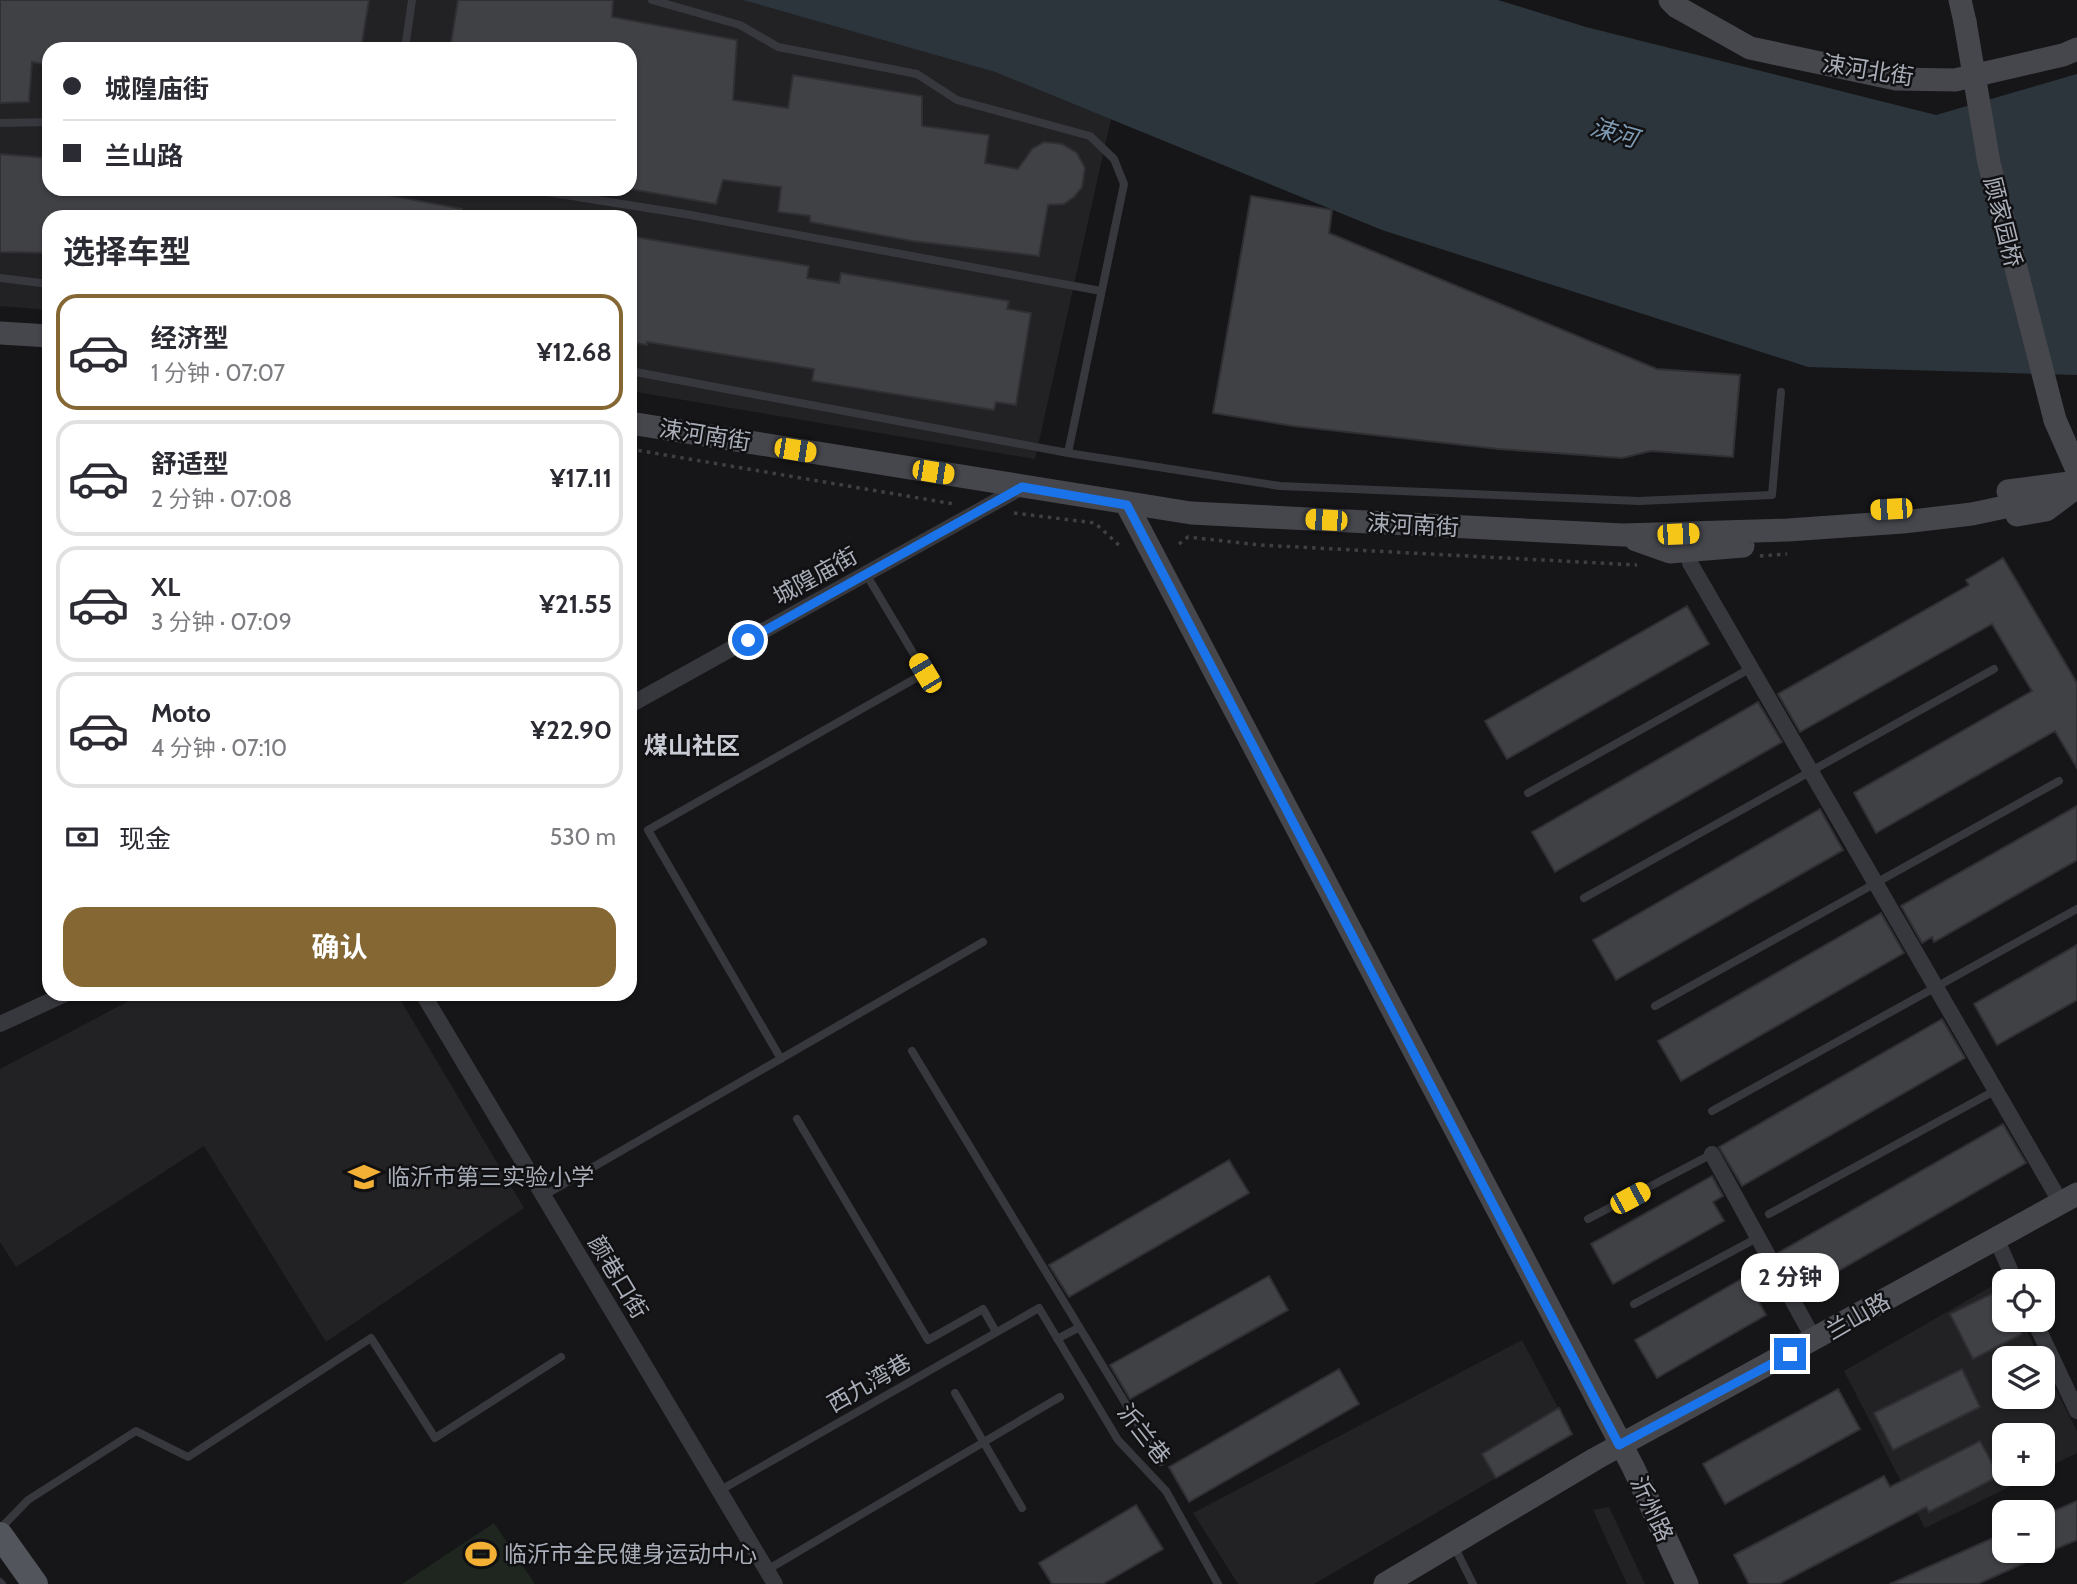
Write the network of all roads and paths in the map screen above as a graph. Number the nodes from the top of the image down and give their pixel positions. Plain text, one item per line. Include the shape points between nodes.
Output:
1 (412, 0) edge
2 (652, 0) edge
3 (1670, 0) edge
4 (1963, 11) edge
5 (406, 42) edge
6 (2077, 49) edge
7 (42, 122) edge
8 (0, 123) edge
9 (572, 196) edge
10 (0, 278) edge
11 (42, 283) edge
12 (1101, 291) junction
13 (0, 333) edge
14 (42, 336) edge
15 (637, 372) edge
16 (1781, 392) dead end
17 (637, 424) edge
18 (637, 450) edge
19 (1068, 453) junction
20 (2077, 470) edge
21 (2077, 484) edge
22 (1022, 487) junction
23 (2033, 501) dead end
24 (1127, 505) junction
25 (982, 509) junction
26 (1623, 535) junction
27 (1179, 544) dead end
28 (1121, 547) dead end
29 (1690, 563) dead end
30 (1642, 565) dead end
31 (866, 574) junction
32 (1751, 668) junction
33 (1994, 668) dead end
34 (637, 701) edge
35 (1810, 770) junction
36 (2059, 782) dead end
37 (1528, 793) dead end
38 (1875, 883) junction
39 (1584, 898) dead end
40 (2077, 909) edge
41 (983, 943) dead end
42 (1936, 986) junction
43 (50, 1001) edge
44 (427, 1001) edge
45 (1655, 1006) dead end
46 (0, 1024) edge
47 (912, 1051) dead end
48 (781, 1059) junction
49 (1996, 1090) junction
50 (1712, 1111) dead end
51 (797, 1119) dead end
52 (1712, 1154) joint
53 (543, 1196) junction
54 (2069, 1198) edge
55 (1769, 1214) dead end
56 (1588, 1219) dead end
57 (1756, 1238) junction
58 (1996, 1238) junction
59 (2010, 1269) edge
60 (1634, 1304) dead end
61 (1039, 1308) joint
62 (1078, 1328) junction
63 (996, 1332) junction
64 (2040, 1332) edge
65 (1057, 1339) junction
66 (1815, 1341) junction
67 (561, 1357) dead end
68 (955, 1393) dead end
69 (1060, 1398) dead end
70 (2077, 1411) edge
71 (984, 1443) junction
72 (1619, 1445) junction
73 (1161, 1462) dead end
74 (719, 1491) junction
75 (1022, 1508) dead end
76 (0, 1529) edge
77 (0, 1535) edge
78 (1453, 1543) junction
79 (771, 1577) edge
80 (35, 1584) edge
81 (1218, 1584) edge
82 (1385, 1584) edge
83 (1474, 1584) edge
84 (1687, 1584) edge

1 - 5 lane
2 - 12 lane via 740,25 778,47 917,74 957,100 1090,136 1114,159 1124,184
3 - 6 street, 涑河北街 via 1750,48 1896,79 1955,80
4 - 20 street, 顾家园桥, bridge via 1989,163 2055,420
7 - 8 lane
9 - 12 lane
10 - 11 lane
12 - 19 lane
13 - 14 street
15 - 19 lane
16 - 19 lane via 1772,495 1639,501 1280,486
17 - 22 street, 涑河南街
18 - 25 path
21 - 26 street via 2036,485 1891,509 1676,523
22 - 24 street, 涑河南街
22 - 25 street, 城隍庙街
23 - 26 street, 涑河南街 via 1903,522
24 - 26 street, 涑河南街 via 1191,513
24 - 72 street, 沂州路
25 - 28 path via 1095,523
25 - 31 street, 城隍庙街
27 - 30 path via 1188,537
29 - 32 street
31 - 34 street, 城隍庙街
31 - 48 lane via 925,673 648,830
32 - 35 street
32 - 37 lane
33 - 35 lane
35 - 38 street
35 - 39 lane
36 - 38 lane
38 - 42 street
38 - 45 lane
40 - 42 lane
41 - 48 lane
42 - 49 street
42 - 50 lane
43 - 46 street
44 - 53 street, 颜巷口街
47 - 62 lane
48 - 53 lane
49 - 54 street
49 - 55 lane
51 - 63 lane via 928,1340 983,1309
52 - 56 lane
52 - 57 street
53 - 74 street, 颜巷口街
54 - 58 street, 兰山路
57 - 60 lane
57 - 66 street
58 - 59 street
58 - 66 street, 兰山路
61 - 63 lane, 西九湾巷
61 - 65 lane, 沂兰巷
62 - 65 lane
62 - 73 lane
63 - 74 lane, 西九湾巷
64 - 70 street
65 - 81 lane, 沂兰巷 via 1118,1440 1166,1492
66 - 72 street, 兰山路
67 - 76 lane via 435,1438 371,1338 188,1457 136,1431 28,1500
68 - 71 lane
69 - 71 lane
71 - 75 lane
71 - 79 lane
72 - 78 street, 兰山路
72 - 84 street, 沂州路
74 - 79 street, 颜巷口街
77 - 80 main road
78 - 82 street, 兰山路
78 - 83 lane

